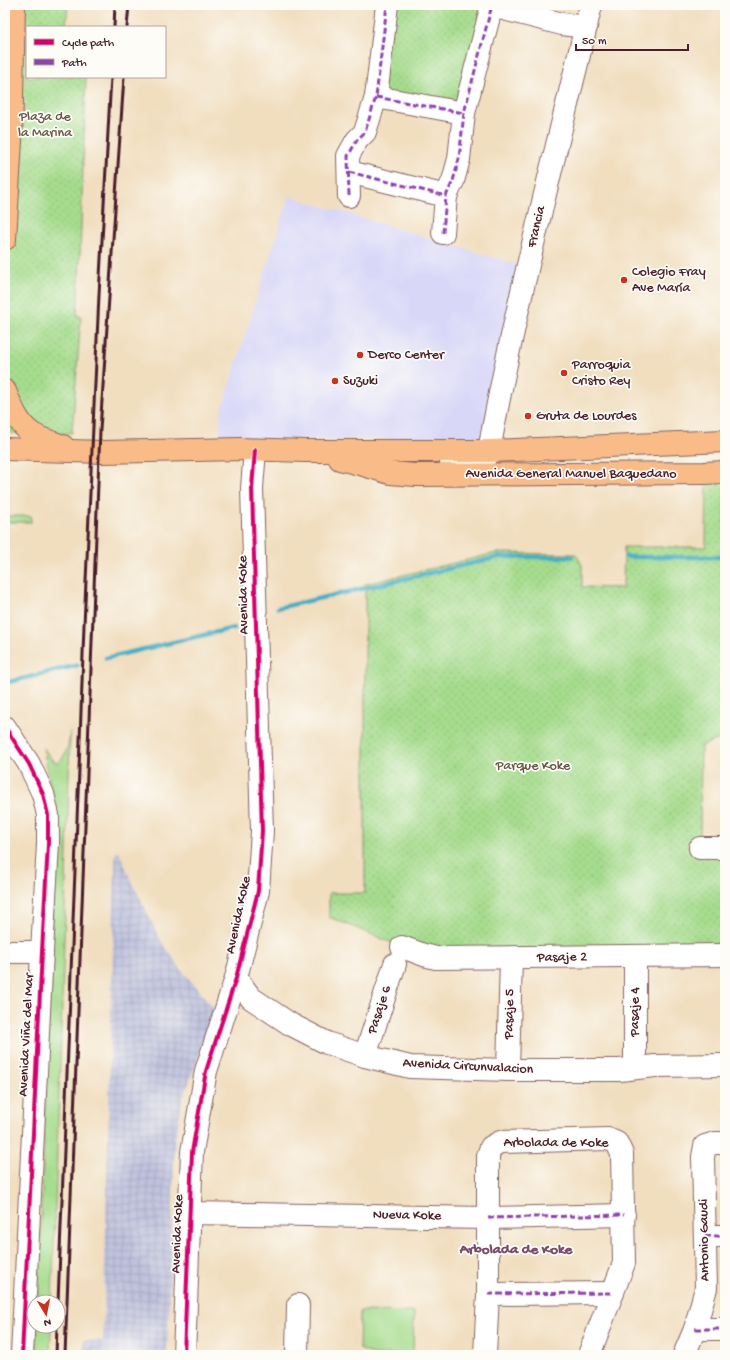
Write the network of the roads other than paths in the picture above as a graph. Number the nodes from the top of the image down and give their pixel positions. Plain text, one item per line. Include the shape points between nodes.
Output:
1 (14, 5) edge
2 (387, 5) edge
3 (492, 5) edge
4 (591, 5) edge
5 (586, 27) junction
6 (376, 97) junction
7 (464, 113) junction
8 (349, 172) junction
9 (349, 196) dead end
10 (446, 196) junction
11 (5, 228) edge
12 (443, 233) dead end
13 (5, 391) edge
14 (725, 440) edge
15 (5, 449) edge
16 (255, 450) junction
17 (305, 451) junction
18 (489, 451) junction
19 (103, 452) junction
20 (725, 472) edge
21 (416, 475) junction
22 (5, 727) edge
23 (700, 848) dead end
24 (725, 848) edge
25 (5, 952) edge
26 (42, 952) junction
27 (398, 955) joint
28 (725, 955) edge
29 (635, 957) junction
30 (511, 958) junction
31 (236, 978) junction
32 (365, 1056) junction
33 (725, 1065) edge
34 (635, 1068) junction
35 (508, 1070) junction
36 (715, 1145) edge
37 (190, 1213) junction
38 (624, 1214) junction
39 (488, 1218) junction
40 (715, 1236) edge
41 (613, 1293) junction
42 (488, 1294) junction
43 (298, 1305) dead end
44 (695, 1329) junction
45 (725, 1329) edge
46 (22, 1355) edge
47 (184, 1355) edge
48 (297, 1355) edge
49 (485, 1355) edge
50 (589, 1355) edge
51 (684, 1355) edge

1 - 11 main road via 11,141
2 - 6 street
3 - 5 street via 562,24
3 - 7 street
4 - 5 street, Francia
5 - 18 street, Francia via 532,245
6 - 7 street
6 - 8 street via 365,132 348,156
7 - 10 street via 459,159
8 - 9 street
8 - 10 street
10 - 12 street
13 - 19 main road via 14,412 30,432 64,446
14 - 18 main road, Avenida General Manuel Baquedano
15 - 19 main road
16 - 17 main road, Avenida General Manuel Baquedano
16 - 19 main road, Avenida General Manuel Baquedano
16 - 31 street, Avenida Koke via 252,488 262,830 258,891
17 - 18 main road, Avenida General Manuel Baquedano
17 - 21 main road, Avenida General Manuel Baquedano via 390,473
18 - 21 street, Avenida General Manuel Baquedano via 480,464 437,466
20 - 21 main road, Avenida General Manuel Baquedano
22 - 26 street, Avenida Viña del Mar via 32,770 43,794 48,815
23 - 24 street
25 - 26 street
26 - 46 street, Avenida Viña del Mar
27 - 30 street, Pasaje 2
27 - 32 street, Pasaje 6
28 - 29 street, Pasaje 2
29 - 30 street, Pasaje 2
29 - 34 street, Pasaje 4
30 - 35 street, Pasaje 5
31 - 32 street, Avenida Circunvalacion via 251,998 290,1024 327,1043
31 - 37 street, Avenida Koke via 206,1071 192,1152
32 - 35 street, Avenida Circunvalacion via 410,1066
33 - 34 street, Avenida Circunvalacion
34 - 35 street, Avenida Circunvalacion
36 - 40 street, Antonio Gaudi via 703,1157
37 - 39 street, Nueva Koke
37 - 47 street, Avenida Koke
38 - 39 street, Nueva Koke
38 - 39 street, Arbolada de Koke via 622,1154 617,1143 608,1139 500,1142 491,1147 488,1156
38 - 41 street, Arbolada de Koke via 624,1263
39 - 42 street, Arbolada de Koke
40 - 44 street, Antonio Gaudi via 706,1288
41 - 42 street
41 - 50 street, Arbolada de Koke
42 - 49 street, Arbolada de Koke
43 - 48 street
44 - 45 street
44 - 51 street, Antonio Gaudi

